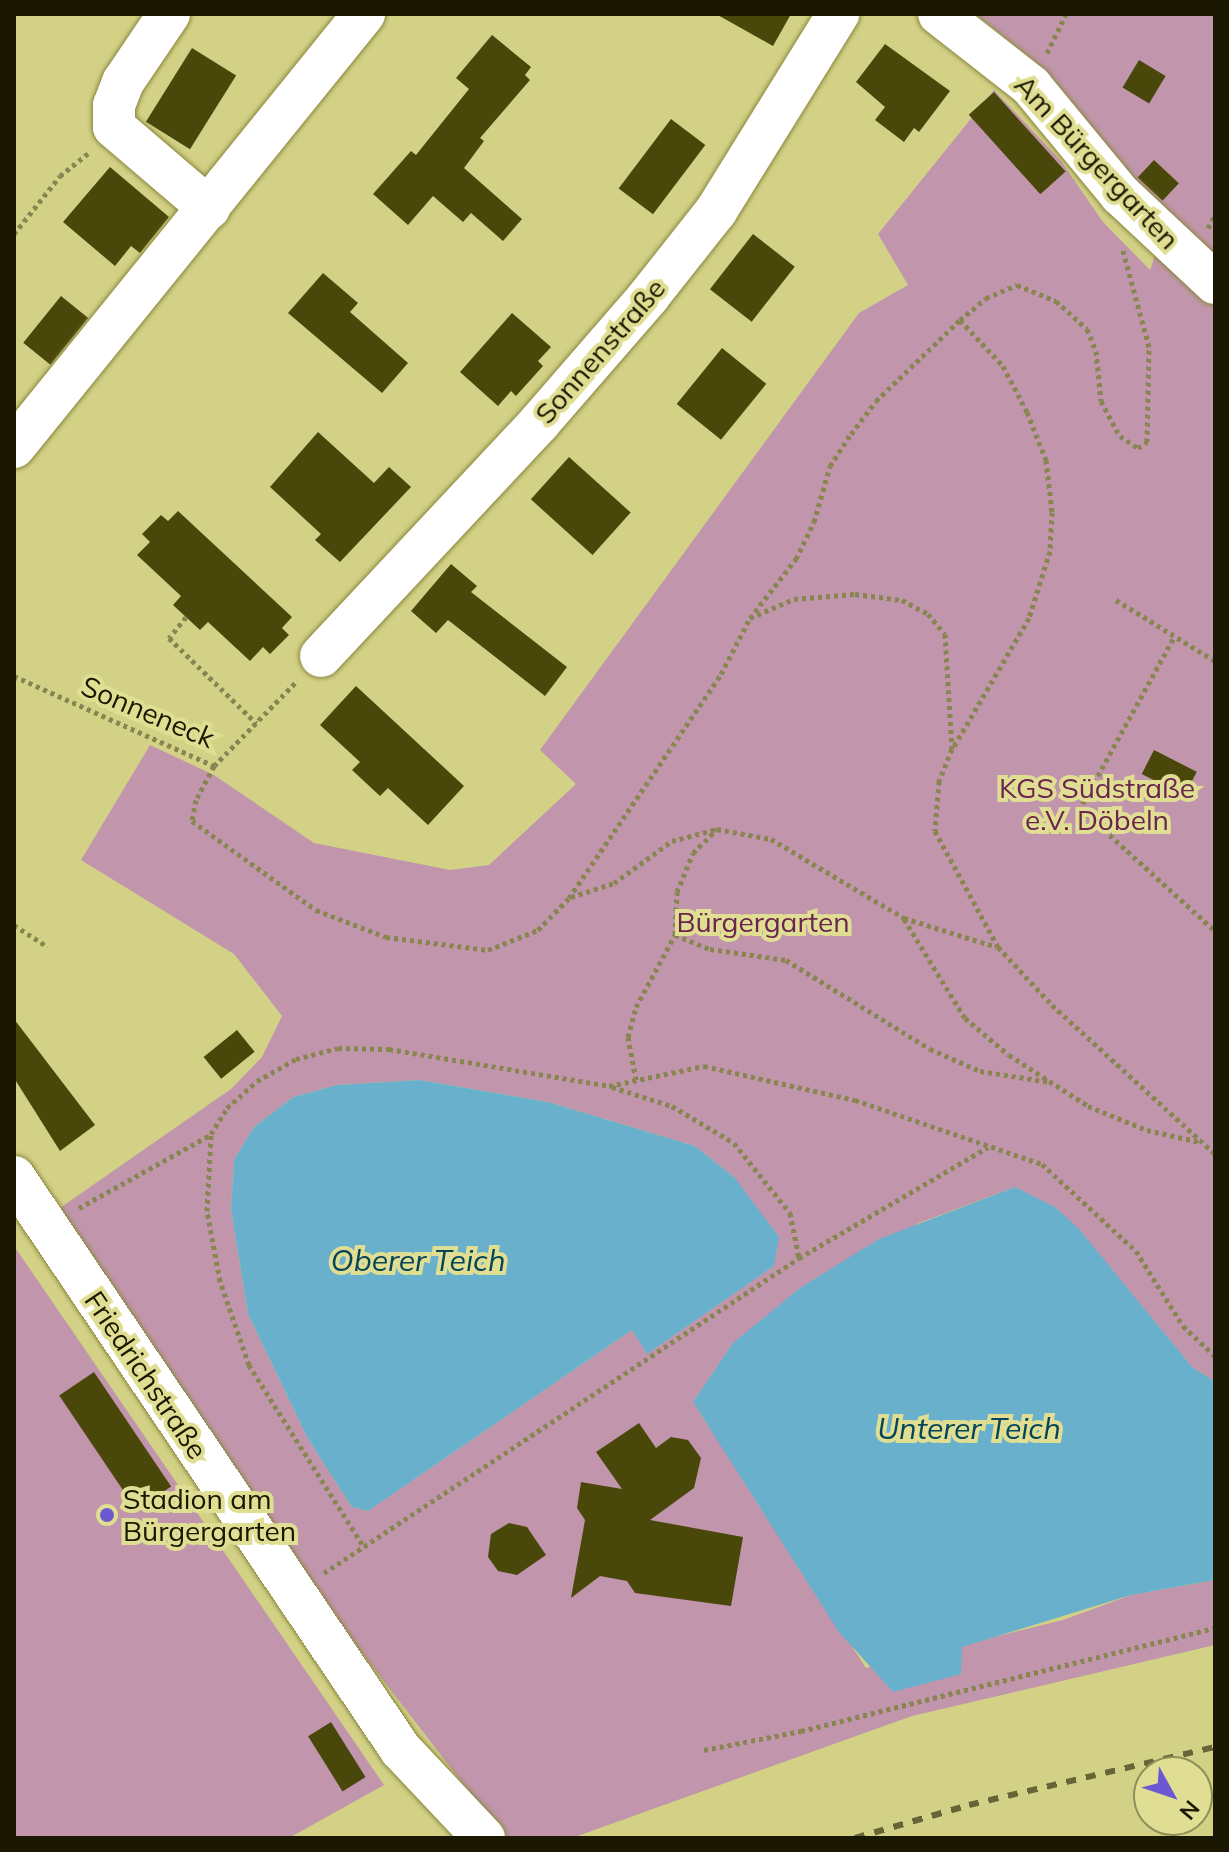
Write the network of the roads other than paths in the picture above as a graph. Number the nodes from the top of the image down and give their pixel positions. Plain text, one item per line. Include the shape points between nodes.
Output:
1 (169, 14) edge
2 (364, 14) edge
3 (838, 14) edge
4 (939, 14) edge
5 (209, 208) junction
6 (1215, 283) edge
7 (14, 447) edge
8 (321, 656) road end
9 (14, 1177) edge
10 (484, 1838) edge

1 - 5 street via 123,82 113,116 118,135
2 - 5 street
3 - 8 street, Sonnenstraße via 716,211 648,297 539,423
4 - 6 street, Am Bürgergarten via 1031,86 1119,193
5 - 7 street
9 - 10 street, Friedrichstraße via 401,1750

